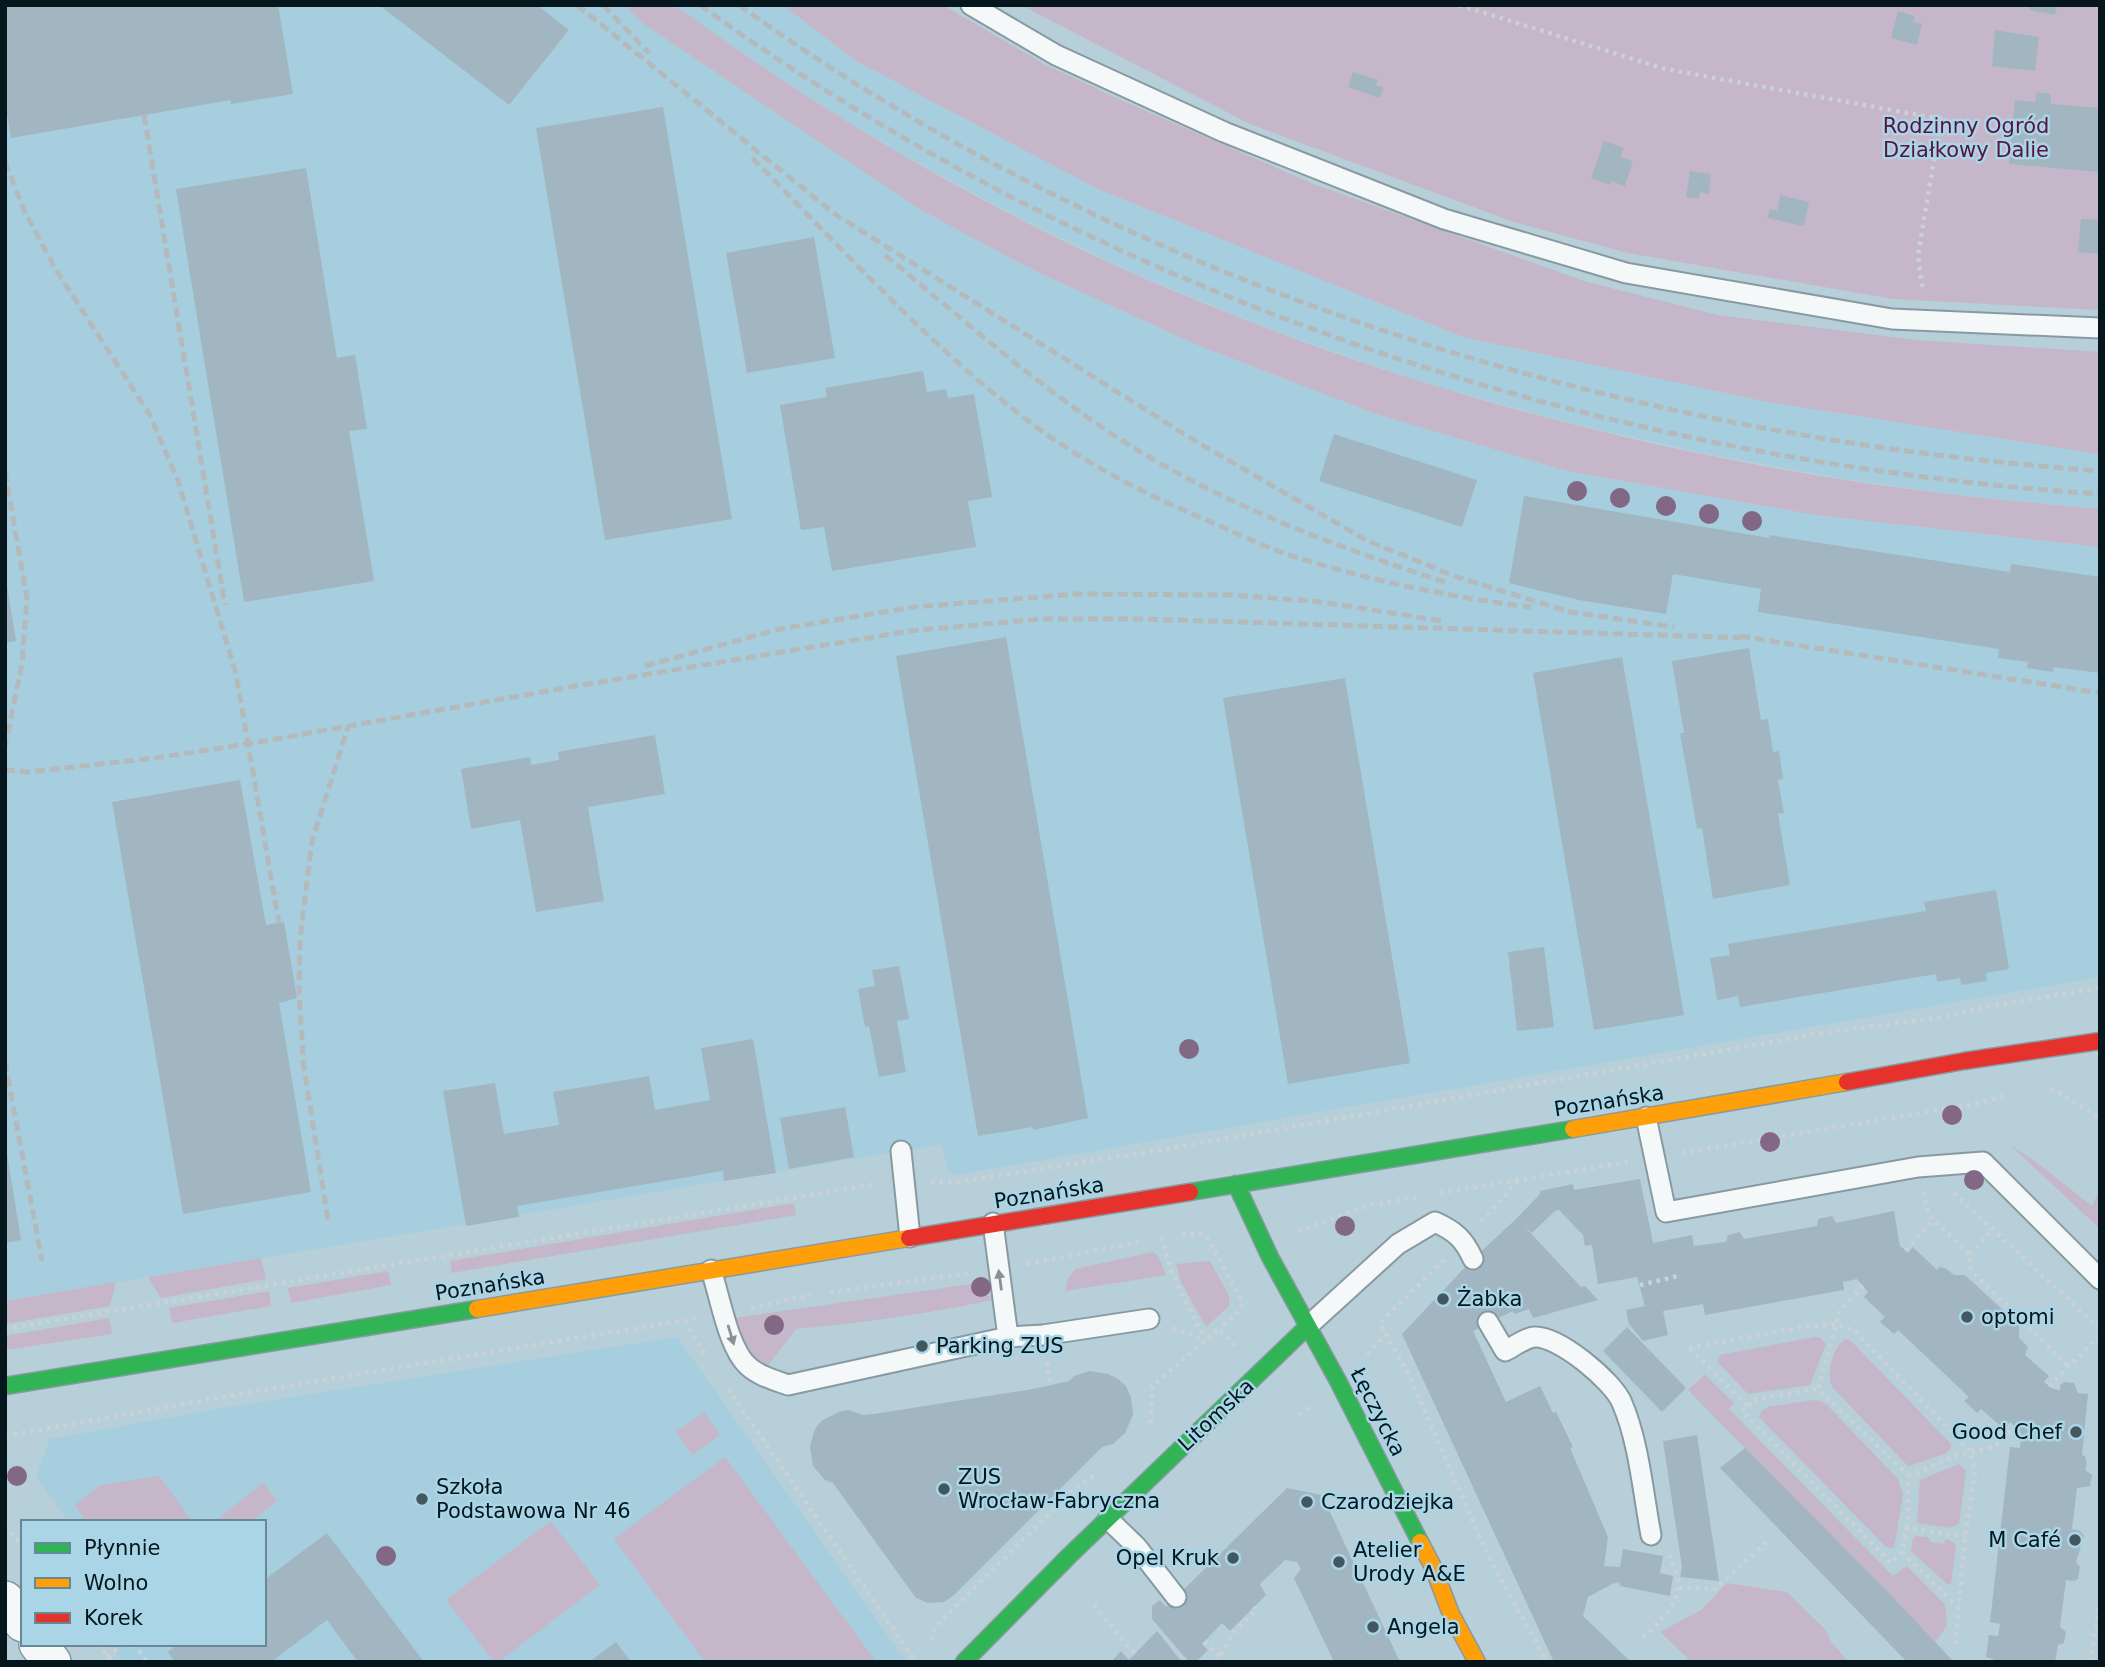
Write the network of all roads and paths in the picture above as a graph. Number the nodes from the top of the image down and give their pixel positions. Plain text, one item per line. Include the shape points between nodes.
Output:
1 (971, 5) edge
2 (1459, 5) edge
3 (1926, 321) junction
4 (2100, 328) edge
5 (2100, 988) edge
6 (2100, 1041) edge
7 (2048, 1085) dead end
8 (1646, 1117) junction
9 (2100, 1118) edge
10 (901, 1151) dead end
11 (949, 1182) dead end
12 (878, 1184) dead end
13 (1236, 1184) junction
14 (1921, 1184) dead end
15 (1950, 1188) dead end
16 (1933, 1219) junction
17 (993, 1223) junction
18 (1993, 1230) junction
19 (910, 1237) junction
20 (1162, 1237) junction
21 (1153, 1239) dead end
22 (1145, 1241) dead end
23 (1906, 1251) dead end
24 (1970, 1254) junction
25 (1473, 1259) dead end
26 (1021, 1265) dead end
27 (711, 1270) junction
28 (972, 1273) dead end
29 (1678, 1276) dead end
30 (2100, 1279) edge
31 (1640, 1285) dead end
32 (1863, 1286) dead end
33 (750, 1308) dead end
34 (705, 1317) dead end
35 (1149, 1319) dead end
36 (684, 1320) junction
37 (1489, 1322) dead end
38 (1836, 1324) junction
39 (1308, 1326) junction
40 (5, 1328) edge
41 (1219, 1329) junction
42 (2100, 1329) edge
43 (1008, 1336) junction
44 (2100, 1336) edge
45 (1205, 1340) junction
46 (1236, 1348) dead end
47 (1365, 1356) dead end
48 (707, 1358) dead end
49 (2068, 1366) junction
50 (723, 1381) dead end
51 (5, 1386) edge
52 (2049, 1386) dead end
53 (1818, 1389) junction
54 (1314, 1404) dead end
55 (1748, 1406) junction
56 (1299, 1415) dead end
57 (2015, 1427) dead end
58 (1146, 1432) dead end
59 (5, 1436) edge
60 (1970, 1451) junction
61 (1106, 1468) dead end
62 (1909, 1476) junction
63 (1108, 1519) junction
64 (5, 1526) edge
65 (1907, 1528) junction
66 (1651, 1535) joint
67 (1965, 1538) junction
68 (1767, 1542) dead end
69 (21, 1546) edge
70 (1902, 1552) junction
71 (1679, 1588) junction
72 (1176, 1597) dead end
73 (5, 1600) edge
74 (2100, 1602) edge
75 (1094, 1605) dead end
76 (1254, 1607) dead end
77 (1959, 1609) junction
78 (21, 1620) edge
79 (1643, 1638) dead end
80 (930, 1642) dead end
81 (1204, 1642) dead end
82 (40, 1646) edge
83 (100, 1646) edge
84 (120, 1646) edge
85 (135, 1646) edge
86 (1955, 1646) dead end
87 (1135, 1654) dead end
88 (107, 1656) junction
89 (1220, 1656) junction
90 (52, 1662) edge
91 (112, 1662) edge
92 (147, 1662) edge
93 (916, 1662) edge
94 (964, 1662) edge
95 (1216, 1662) edge
96 (1477, 1662) edge
97 (1547, 1662) edge
98 (2090, 1662) edge

1 - 3 lane via 1056,55 1224,132 1444,219 1626,273
2 - 3 path via 1665,69 1941,119 1918,255
3 - 4 lane
5 - 11 path via 1161,1150
6 - 8 street, Poznańska via 1964,1060
7 - 9 path
8 - 13 street, Poznańska
8 - 30 lane via 1666,1212 1918,1167 1983,1163
10 - 19 lane
12 - 40 path
13 - 17 street, Poznańska
13 - 39 street, Łęczycka
14 - 16 path
15 - 18 path
16 - 23 path
16 - 24 path
17 - 19 street, Poznańska
43 -> 17 lane
18 - 24 path
18 - 42 path
19 - 27 street, Poznańska
20 - 21 path
20 - 41 path via 1202,1234 1216,1251 1243,1303
20 - 45 path via 1172,1274
22 - 26 path
24 - 49 path via 1971,1271
25 - 39 lane, Litomska via 1464,1240 1435,1222 1398,1244
27 -> 43 lane via 737,1353 758,1372 788,1385
27 - 51 street, Poznańska
28 - 33 path
29 - 31 path
32 - 38 path via 1840,1311
34 - 36 path
35 - 43 lane
36 - 48 path
36 - 59 path
37 - 66 lane via 1505,1351 1534,1337 1558,1342 1588,1364 1621,1400
38 - 53 path
38 - 55 path via 1689,1349
38 - 60 path via 1855,1331
39 - 63 street, Litomska
39 - 96 street, Łęczycka
41 - 45 path
41 - 46 path
44 - 49 path
45 - 58 path via 1152,1385 1151,1422
47 - 97 path via 1386,1335 1410,1377 1488,1556
49 - 52 path
50 - 93 path
53 - 55 path via 1757,1399
53 - 62 path
54 - 56 path
55 - 70 path via 1742,1411 1891,1563
57 - 60 path via 1999,1443
60 - 62 path
60 - 67 path via 1975,1472
61 - 80 path via 1076,1487 936,1628
62 - 65 path
63 - 72 lane
63 - 94 street, Litomska
64 - 69 path
65 - 67 path
65 - 70 path
66 - 71 path via 1670,1557
67 - 77 path
68 - 71 path via 1715,1589
70 - 77 path
71 - 79 path via 1672,1607
73 - 78 street
74 - 98 path
75 - 87 path
76 - 89 path
77 - 86 path
81 - 89 path
82 - 90 street
83 - 88 path
84 - 88 path
85 - 92 path
88 - 91 path
89 - 95 path

